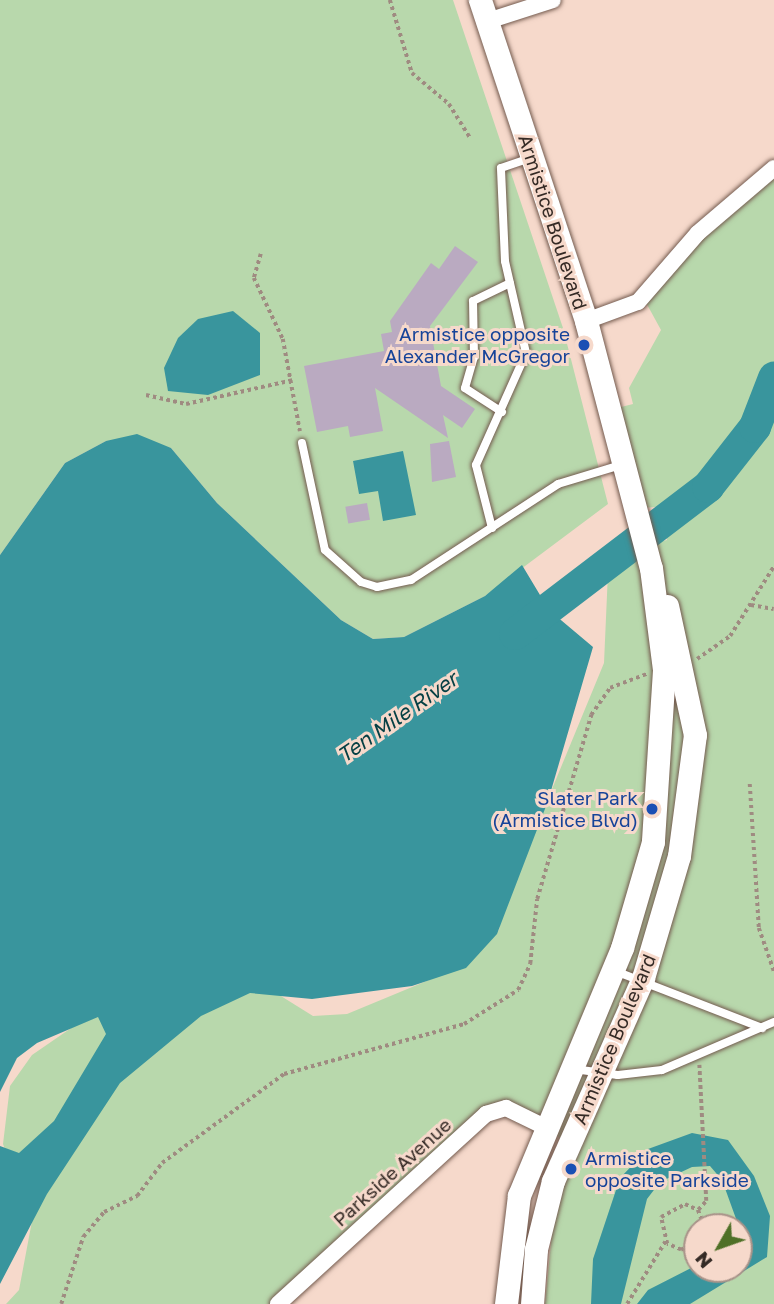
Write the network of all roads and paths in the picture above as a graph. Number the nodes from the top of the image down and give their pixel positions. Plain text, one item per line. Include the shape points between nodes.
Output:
1 (390, 0) edge
2 (553, 0) edge
3 (484, 10) edge
4 (471, 138) dead end
5 (532, 157) junction
6 (774, 168) edge
7 (261, 254) dead end
8 (510, 283) junction
9 (586, 321) junction
10 (293, 380) junction
11 (146, 395) dead end
12 (502, 412) junction
13 (302, 443) joint
14 (624, 465) junction
15 (492, 528) junction
16 (774, 566) edge
17 (751, 605) junction
18 (774, 609) edge
19 (673, 667) junction
20 (750, 783) dead end
21 (612, 971) junction
22 (774, 971) edge
23 (643, 978) junction
24 (774, 1023) edge
25 (762, 1028) junction
26 (571, 1069) junction
27 (700, 1070) dead end
28 (602, 1074) junction
29 (545, 1127) junction
30 (698, 1210) junction
31 (699, 1213) edge
32 (665, 1242) junction
33 (683, 1249) edge
34 (61, 1304) edge
35 (278, 1304) edge
36 (506, 1304) edge
37 (532, 1304) edge
38 (627, 1304) edge

1 - 4 path via 412,73 449,104
2 - 3 street
3 - 5 main road, Armistice Boulevard
5 - 8 lane via 501,168
5 - 9 main road, Armistice Boulevard
6 - 9 street via 698,233 638,302
7 - 10 path via 254,278 283,339
8 - 12 lane via 526,353
8 - 12 lane via 473,301 474,357 465,388
9 - 14 main road, Armistice Boulevard
10 - 11 path via 186,404
10 - 13 path
12 - 15 lane via 476,465
13 - 15 lane via 320,541 361,582 392,587 411,580
14 - 15 lane via 558,484
14 - 19 main road, Armistice Boulevard
16 - 17 path
17 - 18 path
17 - 19 path via 721,645
19 - 21 main road, Armistice Boulevard via 653,842
19 - 23 main road, Armistice Boulevard via 695,736 692,775 672,889
19 - 34 path via 610,688 591,715 537,899 530,964 518,990 464,1024 284,1074 162,1163 137,1196 104,1212 83,1237
20 - 22 path via 759,928
21 - 23 lane
21 - 26 main road, Armistice Boulevard
23 - 25 lane
23 - 28 main road, Armistice Boulevard
24 - 25 lane
25 - 28 lane via 662,1070
26 - 28 lane
26 - 29 main road, Armistice Boulevard
27 - 30 path via 706,1201
28 - 37 main road, Armistice Boulevard via 553,1181 536,1249
29 - 35 street, Parkside Avenue via 506,1108 486,1114
29 - 36 main road, Armistice Boulevard via 513,1220
30 - 31 path
30 - 32 path via 685,1204 665,1211 659,1224
32 - 33 path
32 - 38 path

